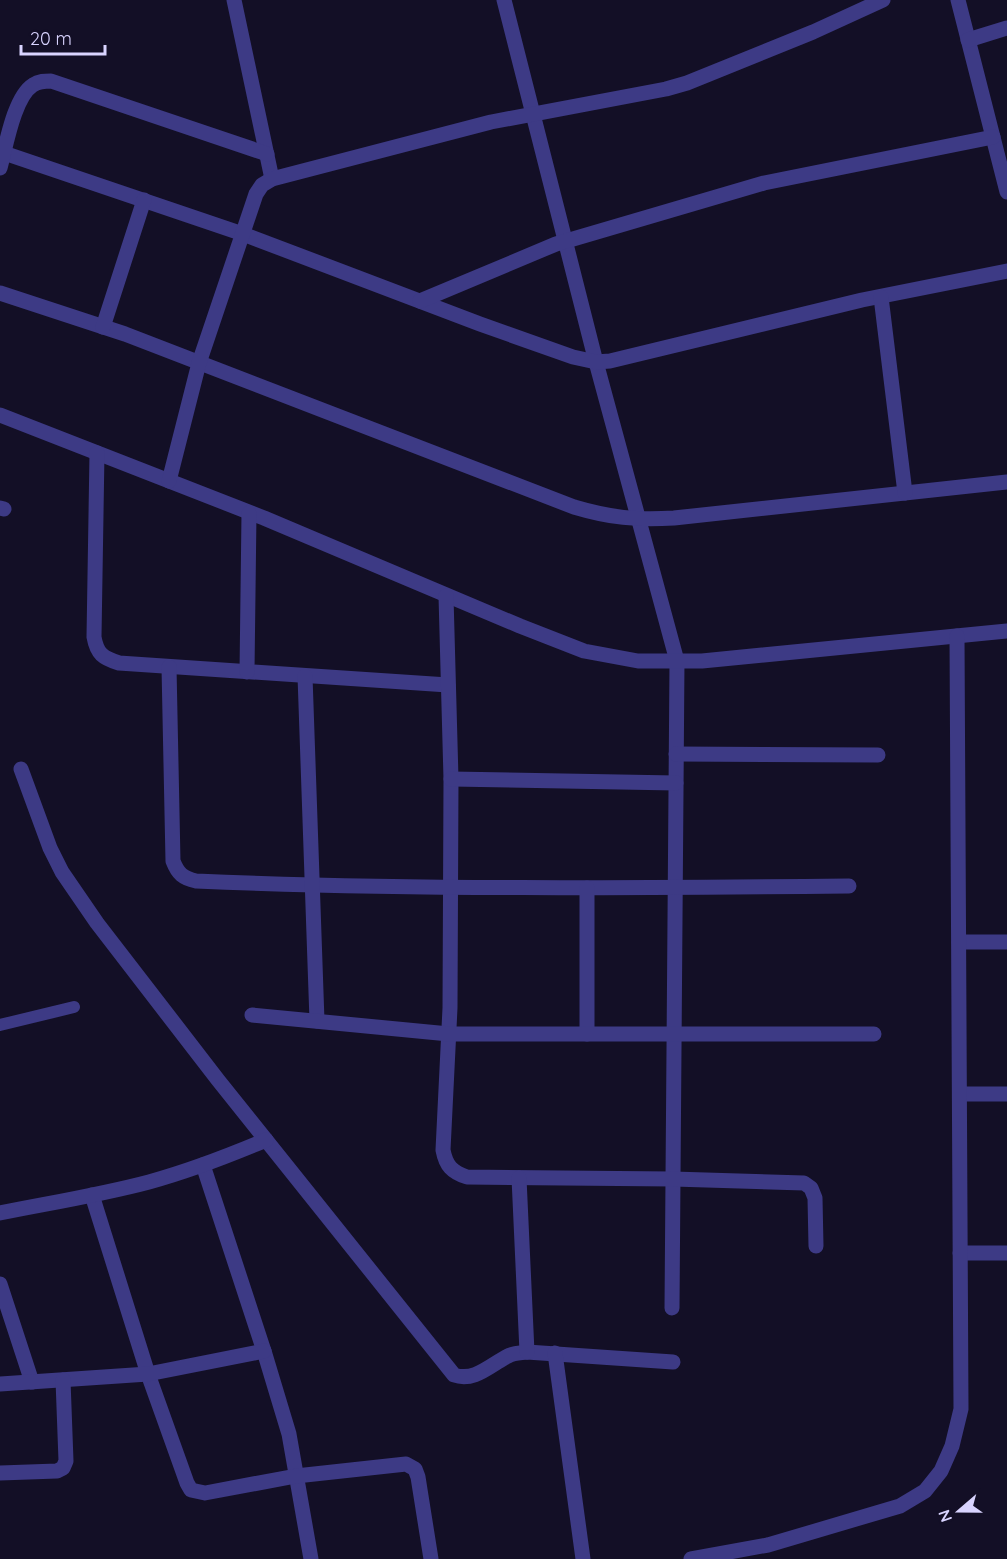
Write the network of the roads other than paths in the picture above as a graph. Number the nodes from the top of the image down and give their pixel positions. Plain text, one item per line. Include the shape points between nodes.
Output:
1 (234, 0) edge
2 (504, 0) edge
3 (883, 0) edge
4 (958, 0) edge
5 (1007, 28) edge
6 (968, 40) junction
7 (532, 114) junction
8 (993, 137) junction
9 (267, 154) junction
10 (2, 160) edge
11 (272, 179) junction
12 (1007, 192) edge
13 (144, 200) junction
14 (243, 234) junction
15 (566, 241) junction
16 (1007, 271) edge
17 (0, 293) edge
18 (881, 297) junction
19 (420, 301) junction
20 (103, 327) junction
21 (596, 362) junction
22 (200, 363) junction
23 (0, 415) edge
24 (97, 453) junction
25 (169, 481) junction
26 (1007, 482) edge
27 (905, 493) junction
28 (249, 513) junction
29 (639, 520) junction
30 (446, 596) junction
31 (1007, 631) edge
32 (957, 636) junction
33 (677, 661) junction
34 (169, 667) junction
35 (247, 672) junction
36 (305, 676) junction
37 (448, 685) junction
38 (676, 754) junction
39 (878, 755) dead end
40 (21, 769) dead end
41 (451, 779) junction
42 (676, 783) junction
43 (312, 886) junction
44 (849, 886) dead end
45 (587, 888) junction
46 (675, 888) junction
47 (450, 889) junction
48 (958, 942) junction
49 (1007, 942) edge
50 (74, 1007) dead end
51 (252, 1015) dead end
52 (316, 1021) junction
53 (0, 1024) edge
54 (449, 1034) junction
55 (874, 1034) dead end
56 (587, 1035) junction
57 (674, 1035) junction
58 (960, 1094) junction
59 (1007, 1094) edge
60 (266, 1140) junction
61 (203, 1165) junction
62 (519, 1178) junction
63 (673, 1179) junction
64 (92, 1196) junction
65 (0, 1213) edge
66 (816, 1246) dead end
67 (960, 1253) junction
68 (1007, 1253) edge
69 (0, 1284) edge
70 (672, 1308) dead end
71 (264, 1350) junction
72 (527, 1352) junction
73 (555, 1353) junction
74 (673, 1362) dead end
75 (148, 1374) junction
76 (63, 1380) junction
77 (32, 1382) junction
78 (0, 1384) edge
79 (0, 1473) edge
80 (296, 1476) junction
81 (311, 1559) edge
82 (431, 1559) edge
83 (583, 1559) edge
84 (691, 1559) edge

1 - 9 street
2 - 7 street
3 - 7 street via 687,83
4 - 6 street
5 - 6 street
6 - 8 street
7 - 11 street
7 - 15 street
8 - 12 street
8 - 15 street via 764,183
9 - 10 street via 51,81 34,84 25,92
9 - 11 street
10 - 13 street
11 - 14 street via 256,194
13 - 14 street
13 - 20 street
14 - 19 street
14 - 22 street
15 - 19 street
15 - 21 street
16 - 18 street
17 - 20 street
18 - 21 street
18 - 27 street
19 - 21 street
20 - 22 street
21 - 29 street
22 - 25 street
22 - 29 street via 574,507 608,517
23 - 24 street
24 - 25 street
24 - 34 street via 96,651 118,663
25 - 28 street
26 - 27 street
27 - 29 street
28 - 30 street
28 - 35 street
29 - 33 street
30 - 33 street via 584,651 638,661
30 - 37 street
31 - 32 street
32 - 33 street
32 - 48 street
33 - 38 street
34 - 35 street
34 - 43 street via 173,861 177,871 183,878 196,881
35 - 36 street
36 - 37 street
36 - 43 street
37 - 41 street
38 - 39 street
38 - 42 street
40 - 60 street via 62,872 97,923
41 - 42 street
41 - 47 street
42 - 46 street
43 - 47 street
43 - 52 street
44 - 46 street
45 - 46 street
45 - 47 street
45 - 56 street
46 - 57 street
47 - 54 street
48 - 49 street
48 - 58 street
50 - 53 lane
51 - 52 street
52 - 54 street
54 - 56 street
54 - 62 street via 445,1164 467,1177
55 - 57 street
56 - 57 street
57 - 63 street
58 - 59 street
58 - 67 street
60 - 61 street
60 - 72 street via 454,1375 476,1376 510,1355
61 - 64 street
61 - 71 street
62 - 63 street
62 - 72 street
63 - 66 street via 804,1182 812,1188 815,1198
63 - 70 street
64 - 65 street
64 - 75 street
67 - 68 street
67 - 84 street via 961,1408 952,1446 941,1471 925,1491 900,1506 768,1545
69 - 77 street
71 - 75 street
71 - 80 street via 289,1434
72 - 73 street
73 - 74 street
73 - 83 street
75 - 76 street
75 - 80 street via 191,1490 205,1493
76 - 77 street
76 - 79 street via 63,1468
77 - 78 street
80 - 81 street
80 - 82 street via 411,1466 418,1477

